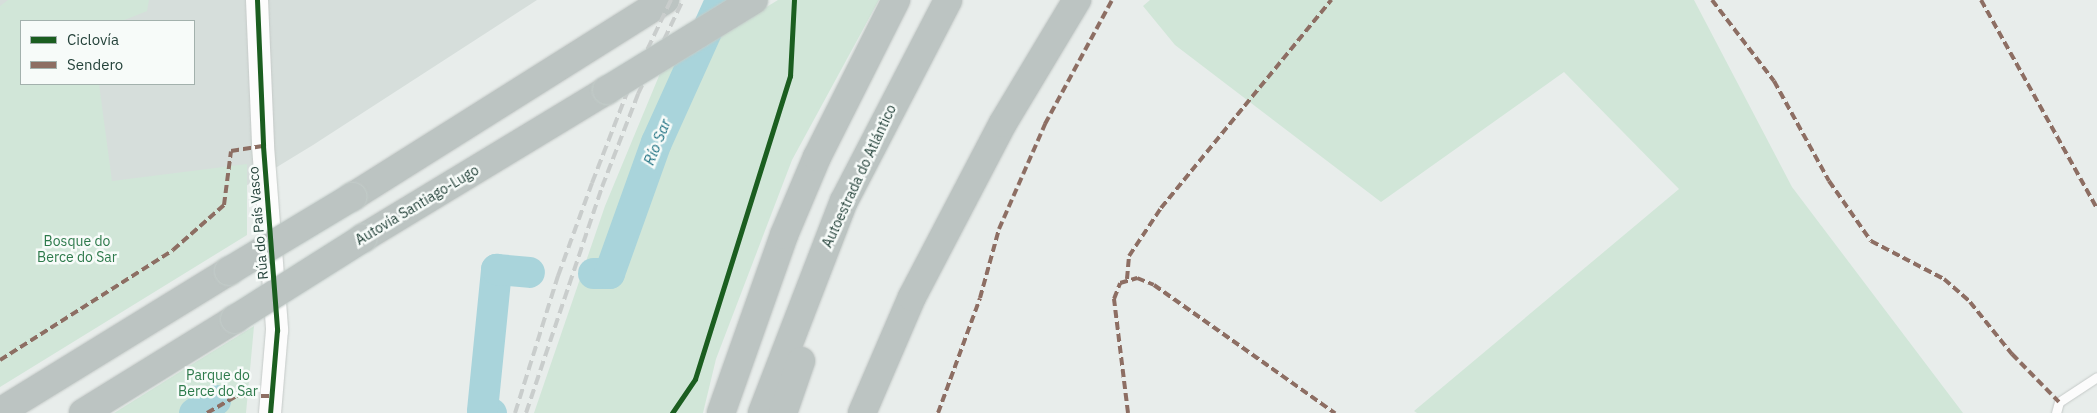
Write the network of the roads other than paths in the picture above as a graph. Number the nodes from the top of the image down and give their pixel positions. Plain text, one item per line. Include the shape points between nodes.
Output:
1 (257, 0) edge
2 (665, 0) edge
3 (754, 0) edge
4 (896, 0) edge
5 (948, 0) edge
6 (1077, 0) edge
7 (876, 142) junction
8 (2097, 377) edge
9 (0, 412) edge
10 (83, 413) edge
11 (270, 413) edge
12 (720, 413) edge
13 (762, 413) edge
14 (783, 413) edge
15 (862, 413) edge
16 (2056, 413) edge

1 - 11 street, Rúa do País Vasco via 263,146 277,330
2 - 9 highway, bridge via 352,197
3 - 10 highway, Autovía Santiago-Lugo, bridge
4 - 12 highway via 845,98 784,235
5 - 7 highway, Autoestrada do Atlántico
6 - 15 highway via 1003,123 912,297
7 - 13 highway, Autoestrada do Atlántico via 844,201
7 - 14 highway
8 - 16 lane via 2059,402

